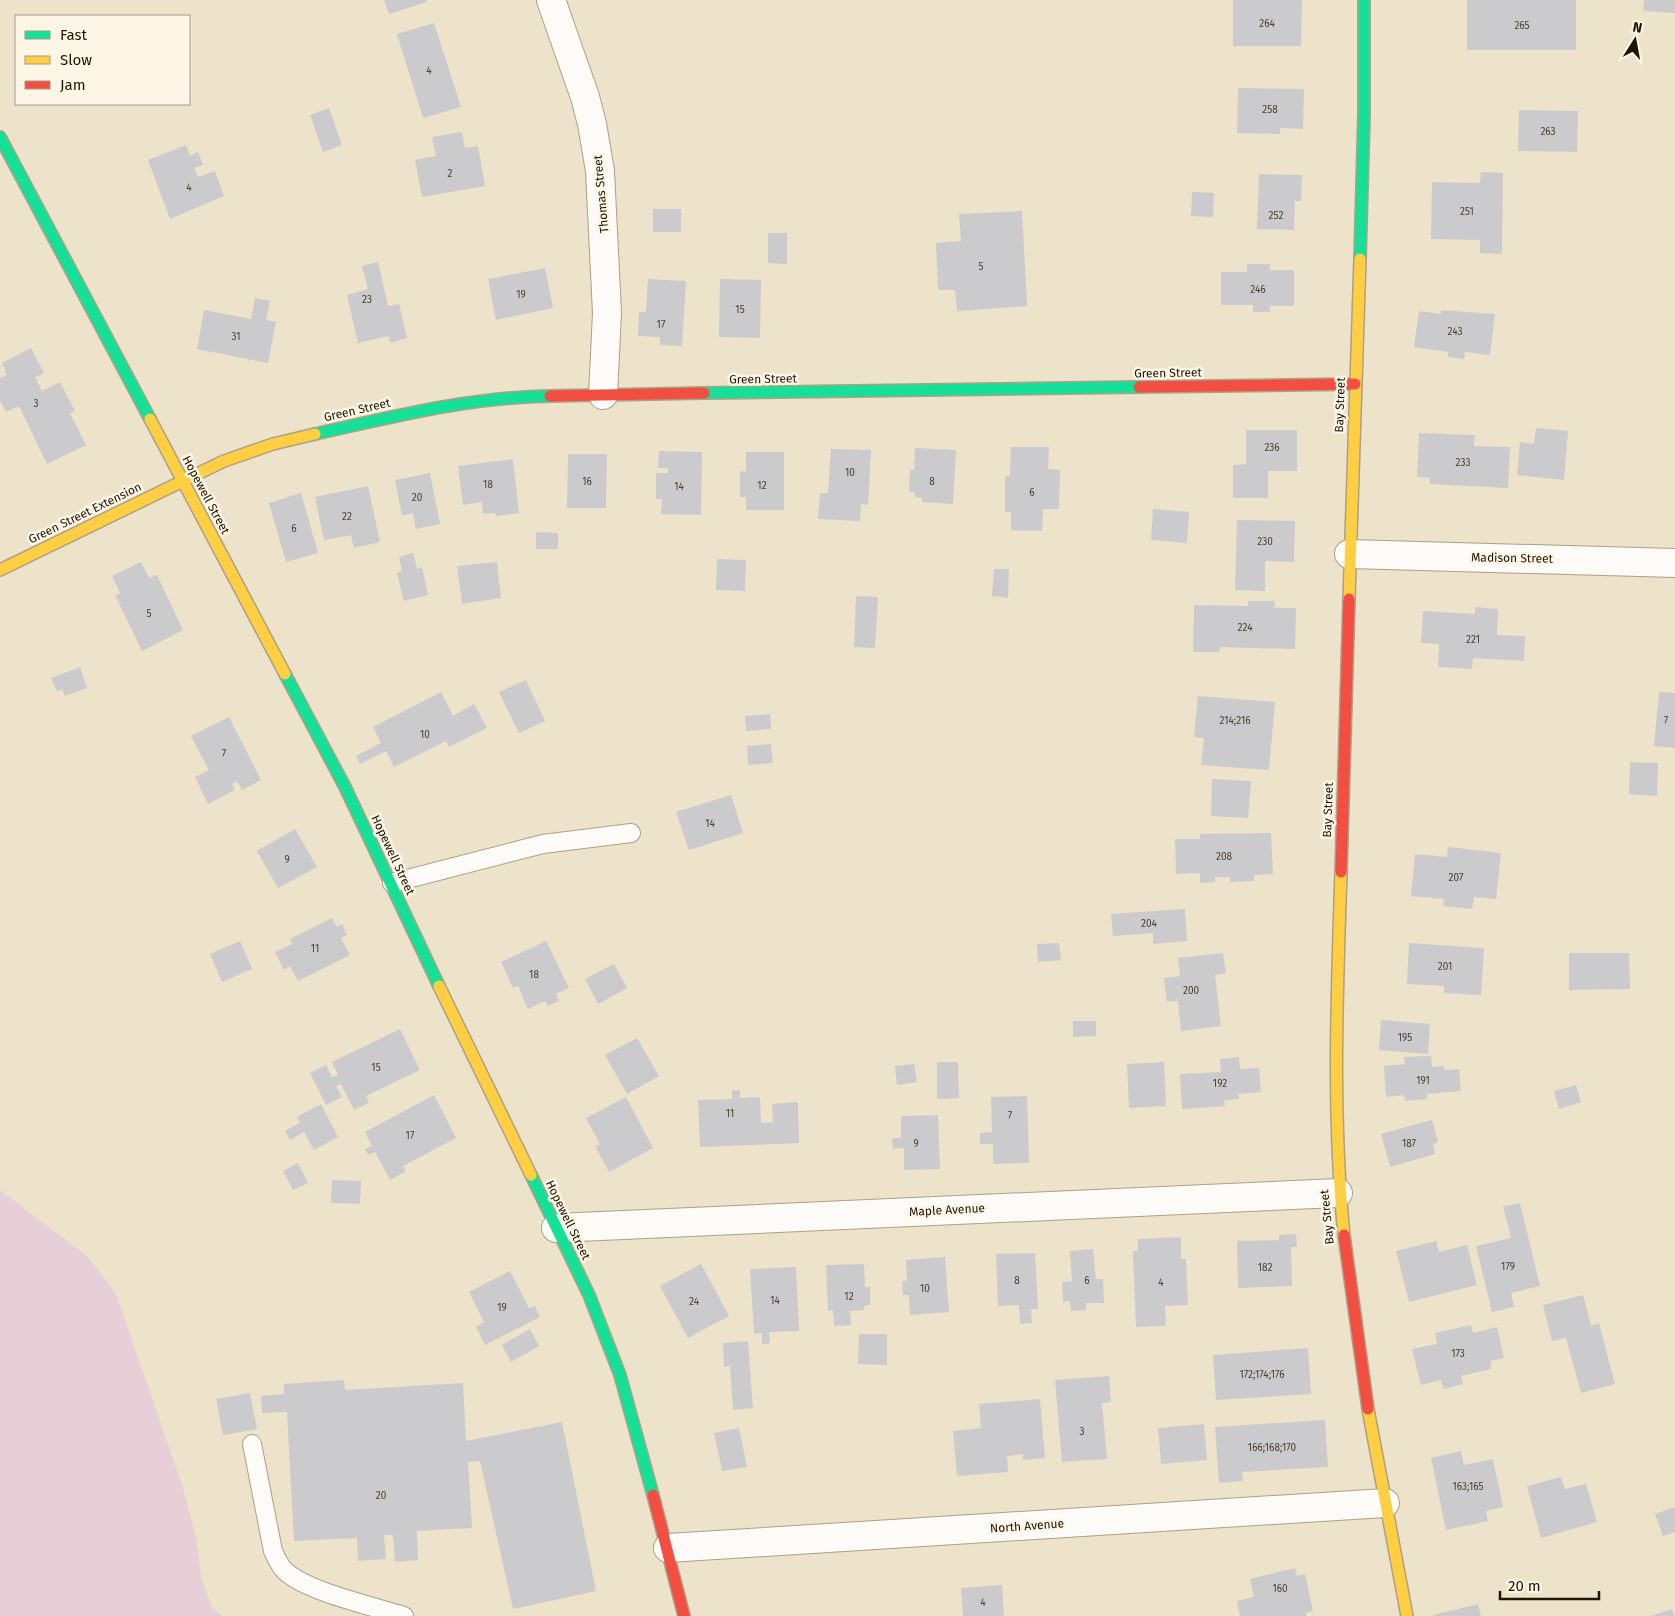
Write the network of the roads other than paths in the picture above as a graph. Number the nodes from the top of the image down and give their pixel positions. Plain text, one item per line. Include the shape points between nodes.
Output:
1 (551, 0) edge
2 (1364, 0) edge
3 (0, 137) edge
4 (1355, 384) junction
5 (603, 395) junction
6 (183, 480) junction
7 (1349, 554) junction
8 (1675, 563) edge
9 (0, 570) edge
10 (630, 833) dead end
11 (392, 884) junction
12 (1338, 1193) junction
13 (556, 1228) junction
14 (252, 1444) dead end
15 (1386, 1503) junction
16 (668, 1548) junction
17 (404, 1616) edge
18 (684, 1616) edge
19 (1407, 1616) edge

1 - 5 street, Thomas Street via 592,124 600,171 607,313
2 - 4 street, Bay Street via 1364,114
3 - 6 street, Hopewell Street
4 - 5 street, Green Street
4 - 7 street, Bay Street
5 - 6 street, Green Street via 517,397 427,409 273,444
6 - 9 street, Green Street Extension
6 - 11 street, Hopewell Street via 345,787
7 - 8 street, Madison Street
7 - 12 street, Bay Street via 1334,1059
10 - 11 lane via 543,844
11 - 13 street, Hopewell Street
12 - 13 street, Maple Avenue
12 - 15 street, Bay Street via 1358,1348
13 - 16 street, Hopewell Street via 612,1352
14 - 17 lane via 278,1563 312,1587
15 - 16 street, North Avenue
15 - 19 street, Bay Street
16 - 18 street, Hopewell Street

